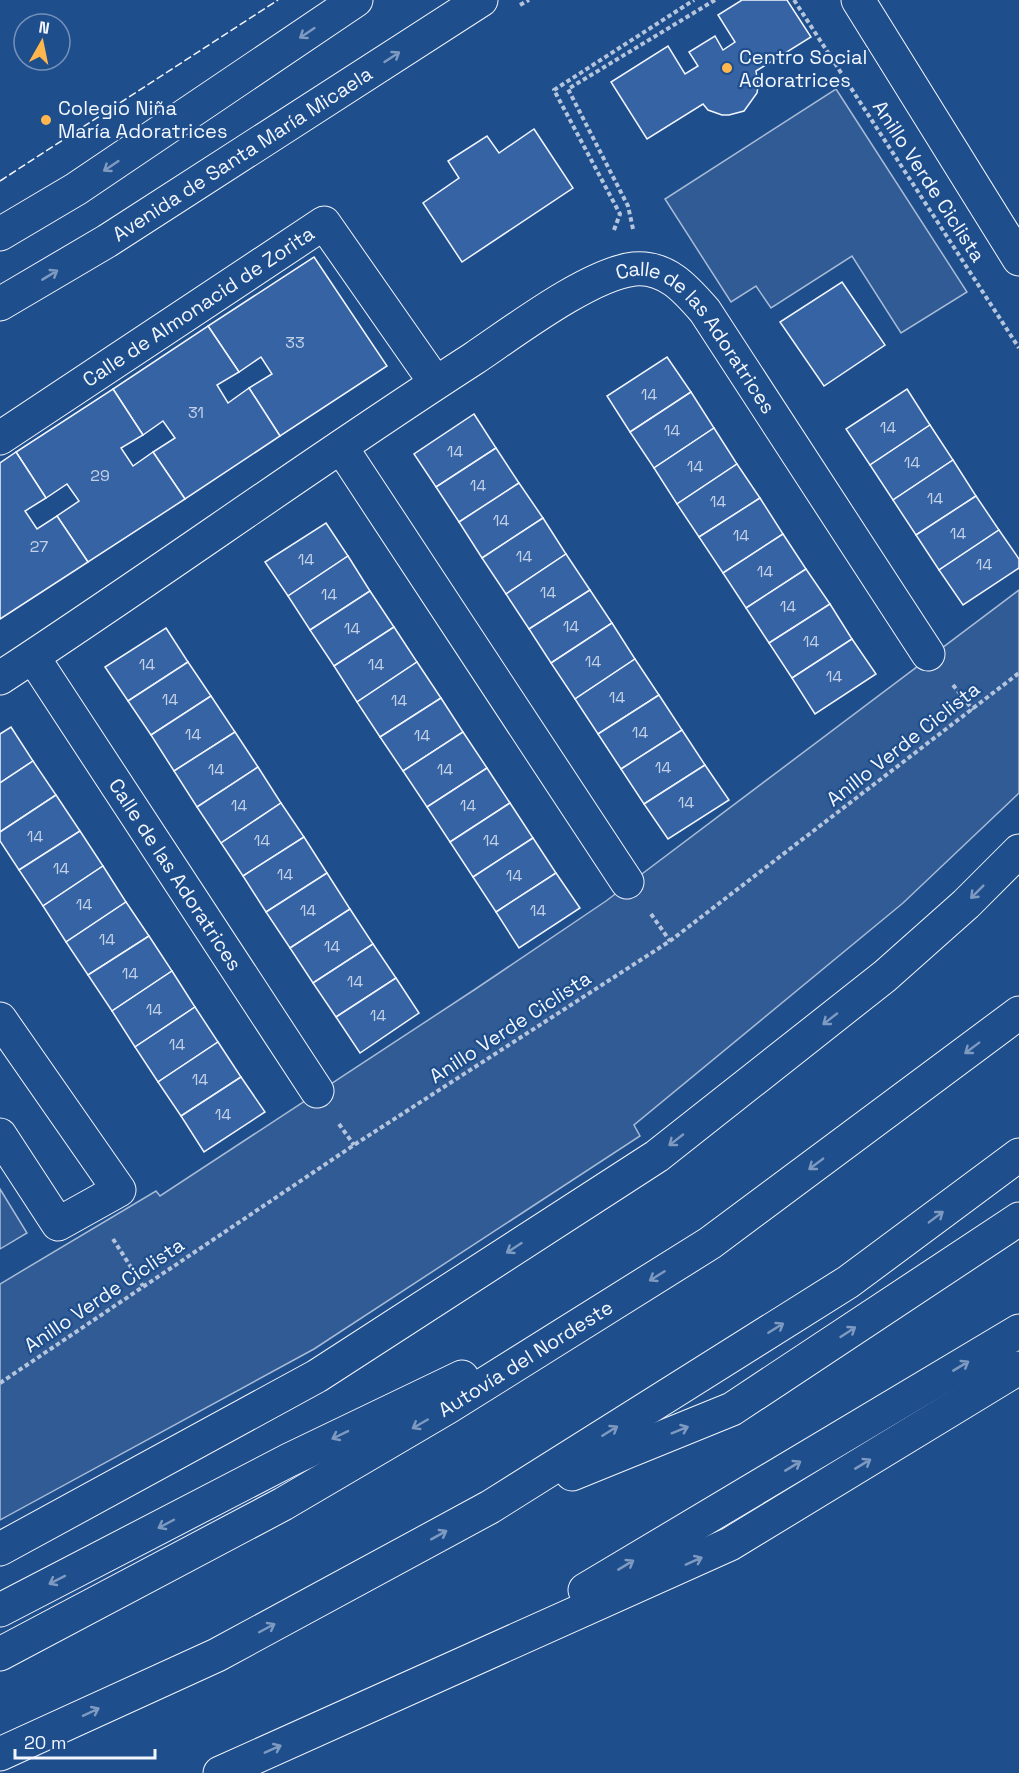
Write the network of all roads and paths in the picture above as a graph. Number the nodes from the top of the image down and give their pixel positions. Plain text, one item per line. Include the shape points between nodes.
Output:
1 (356, 0) edge
2 (481, 0) edge
3 (694, 0) edge
4 (715, 0) edge
5 (794, 0) edge
6 (858, 0) edge
7 (0, 234) edge
8 (606, 235) dead end
9 (1019, 259) edge
10 (634, 269) junction
11 (0, 304) edge
12 (1019, 348) edge
13 (435, 382) junction
14 (0, 438) edge
15 (341, 447) junction
16 (928, 654) dead end
17 (33, 657) junction
18 (1019, 673) edge
19 (0, 678) edge
20 (1019, 851) edge
21 (627, 882) dead end
22 (1019, 1012) edge
23 (6, 1040) edge
24 (317, 1091) dead end
25 (0, 1135) edge
26 (1019, 1155) edge
27 (92, 1205) junction
28 (1019, 1219) edge
29 (143, 1286) junction
30 (601, 1310) junction
31 (1019, 1331) edge
32 (1019, 1368) edge
33 (0, 1383) edge
34 (490, 1507) junction
35 (0, 1549) edge
36 (0, 1610) edge
37 (0, 1654) edge
38 (449, 1670) junction
39 (0, 1754) edge
40 (220, 1773) edge

1 -> 7 main road via 76,189
11 -> 2 main road, Avenida de Santa María Micaela via 107,241
3 - 8 path via 554,90 620,214 616,229
4 - 10 path via 568,89 628,206 633,224
5 - 12 path, Anillo Verde Ciclista
6 - 9 main road
10 - 13 main road, Calle de las Adoratrices via 612,275 566,298
10 - 16 main road, Calle de las Adoratrices via 670,276 705,311
13 - 14 main road, Calle de Almonacid de Zorita via 324,223
13 - 15 main road, Calle de las Adoratrices
15 - 17 main road, Calle de las Adoratrices
15 - 21 main road
17 - 19 main road, Calle de las Adoratrices
17 - 24 main road, Calle de las Adoratrices
18 - 29 path, Anillo Verde Ciclista via 670,941
20 -> 35 main road via 885,976 657,1156 317,1376
22 -> 30 main road, Autovía del Nordeste via 710,1243
23 - 27 main road via 119,1190
25 - 27 main road via 58,1224
34 -> 26 main road via 848,1282
27 - 29 path
34 -> 28 main road via 732,1408
29 - 33 path, Anillo Verde Ciclista
30 -> 36 main road via 289,1460
30 -> 37 main road, Autovía del Nordeste via 448,1407 283,1504
38 -> 31 main road
38 -> 32 main road via 730,1544
39 -> 34 main road via 217,1655
40 -> 38 main road

